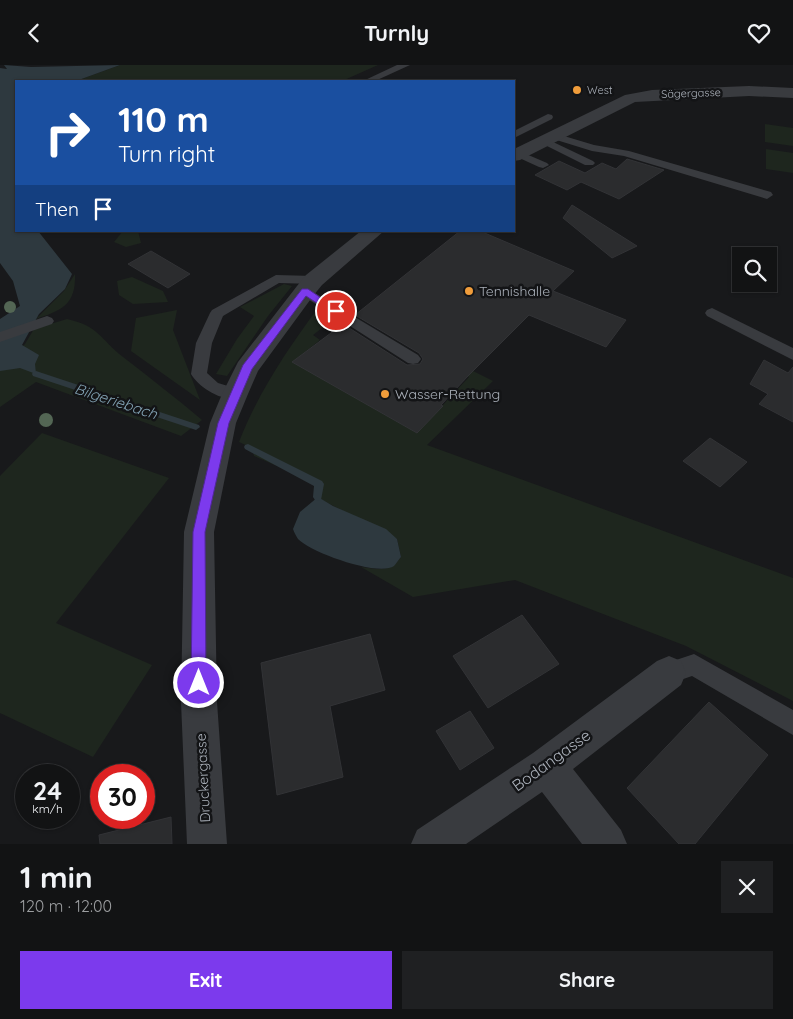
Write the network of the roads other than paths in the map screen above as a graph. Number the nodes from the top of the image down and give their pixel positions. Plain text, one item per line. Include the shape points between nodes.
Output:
1 (405, 65) edge
2 (370, 80) edge
3 (793, 93) edge
4 (548, 117) dead end
5 (515, 134) edge
6 (549, 138) junction
7 (516, 155) edge
8 (589, 163) dead end
9 (543, 165) dead end
10 (767, 195) dead end
11 (373, 232) edge
12 (309, 286) junction
13 (712, 313) dead end
14 (47, 321) dead end
15 (0, 337) edge
16 (793, 355) edge
17 (413, 359) dead end
18 (235, 394) junction
19 (669, 673) joint
20 (793, 723) edge
21 (546, 766) junction
22 (207, 844) edge
23 (431, 844) edge
24 (607, 844) edge

1 - 2 lane
3 - 6 street, Sägergasse via 770,90 631,98
4 - 5 lane
6 - 7 street
6 - 8 lane
6 - 10 lane via 625,153
7 - 9 lane
11 - 12 street, Druckergasse
12 - 17 lane
12 - 18 street, Druckergasse via 247,368
12 - 18 lane via 276,279 218,313 204,343 199,374 212,387
13 - 16 lane
14 - 15 lane
18 - 22 street, Druckergasse via 223,423 199,532 199,702
19 - 20 lane via 694,665
19 - 21 street, Bodangasse
21 - 23 street, Bodangasse
21 - 24 street

